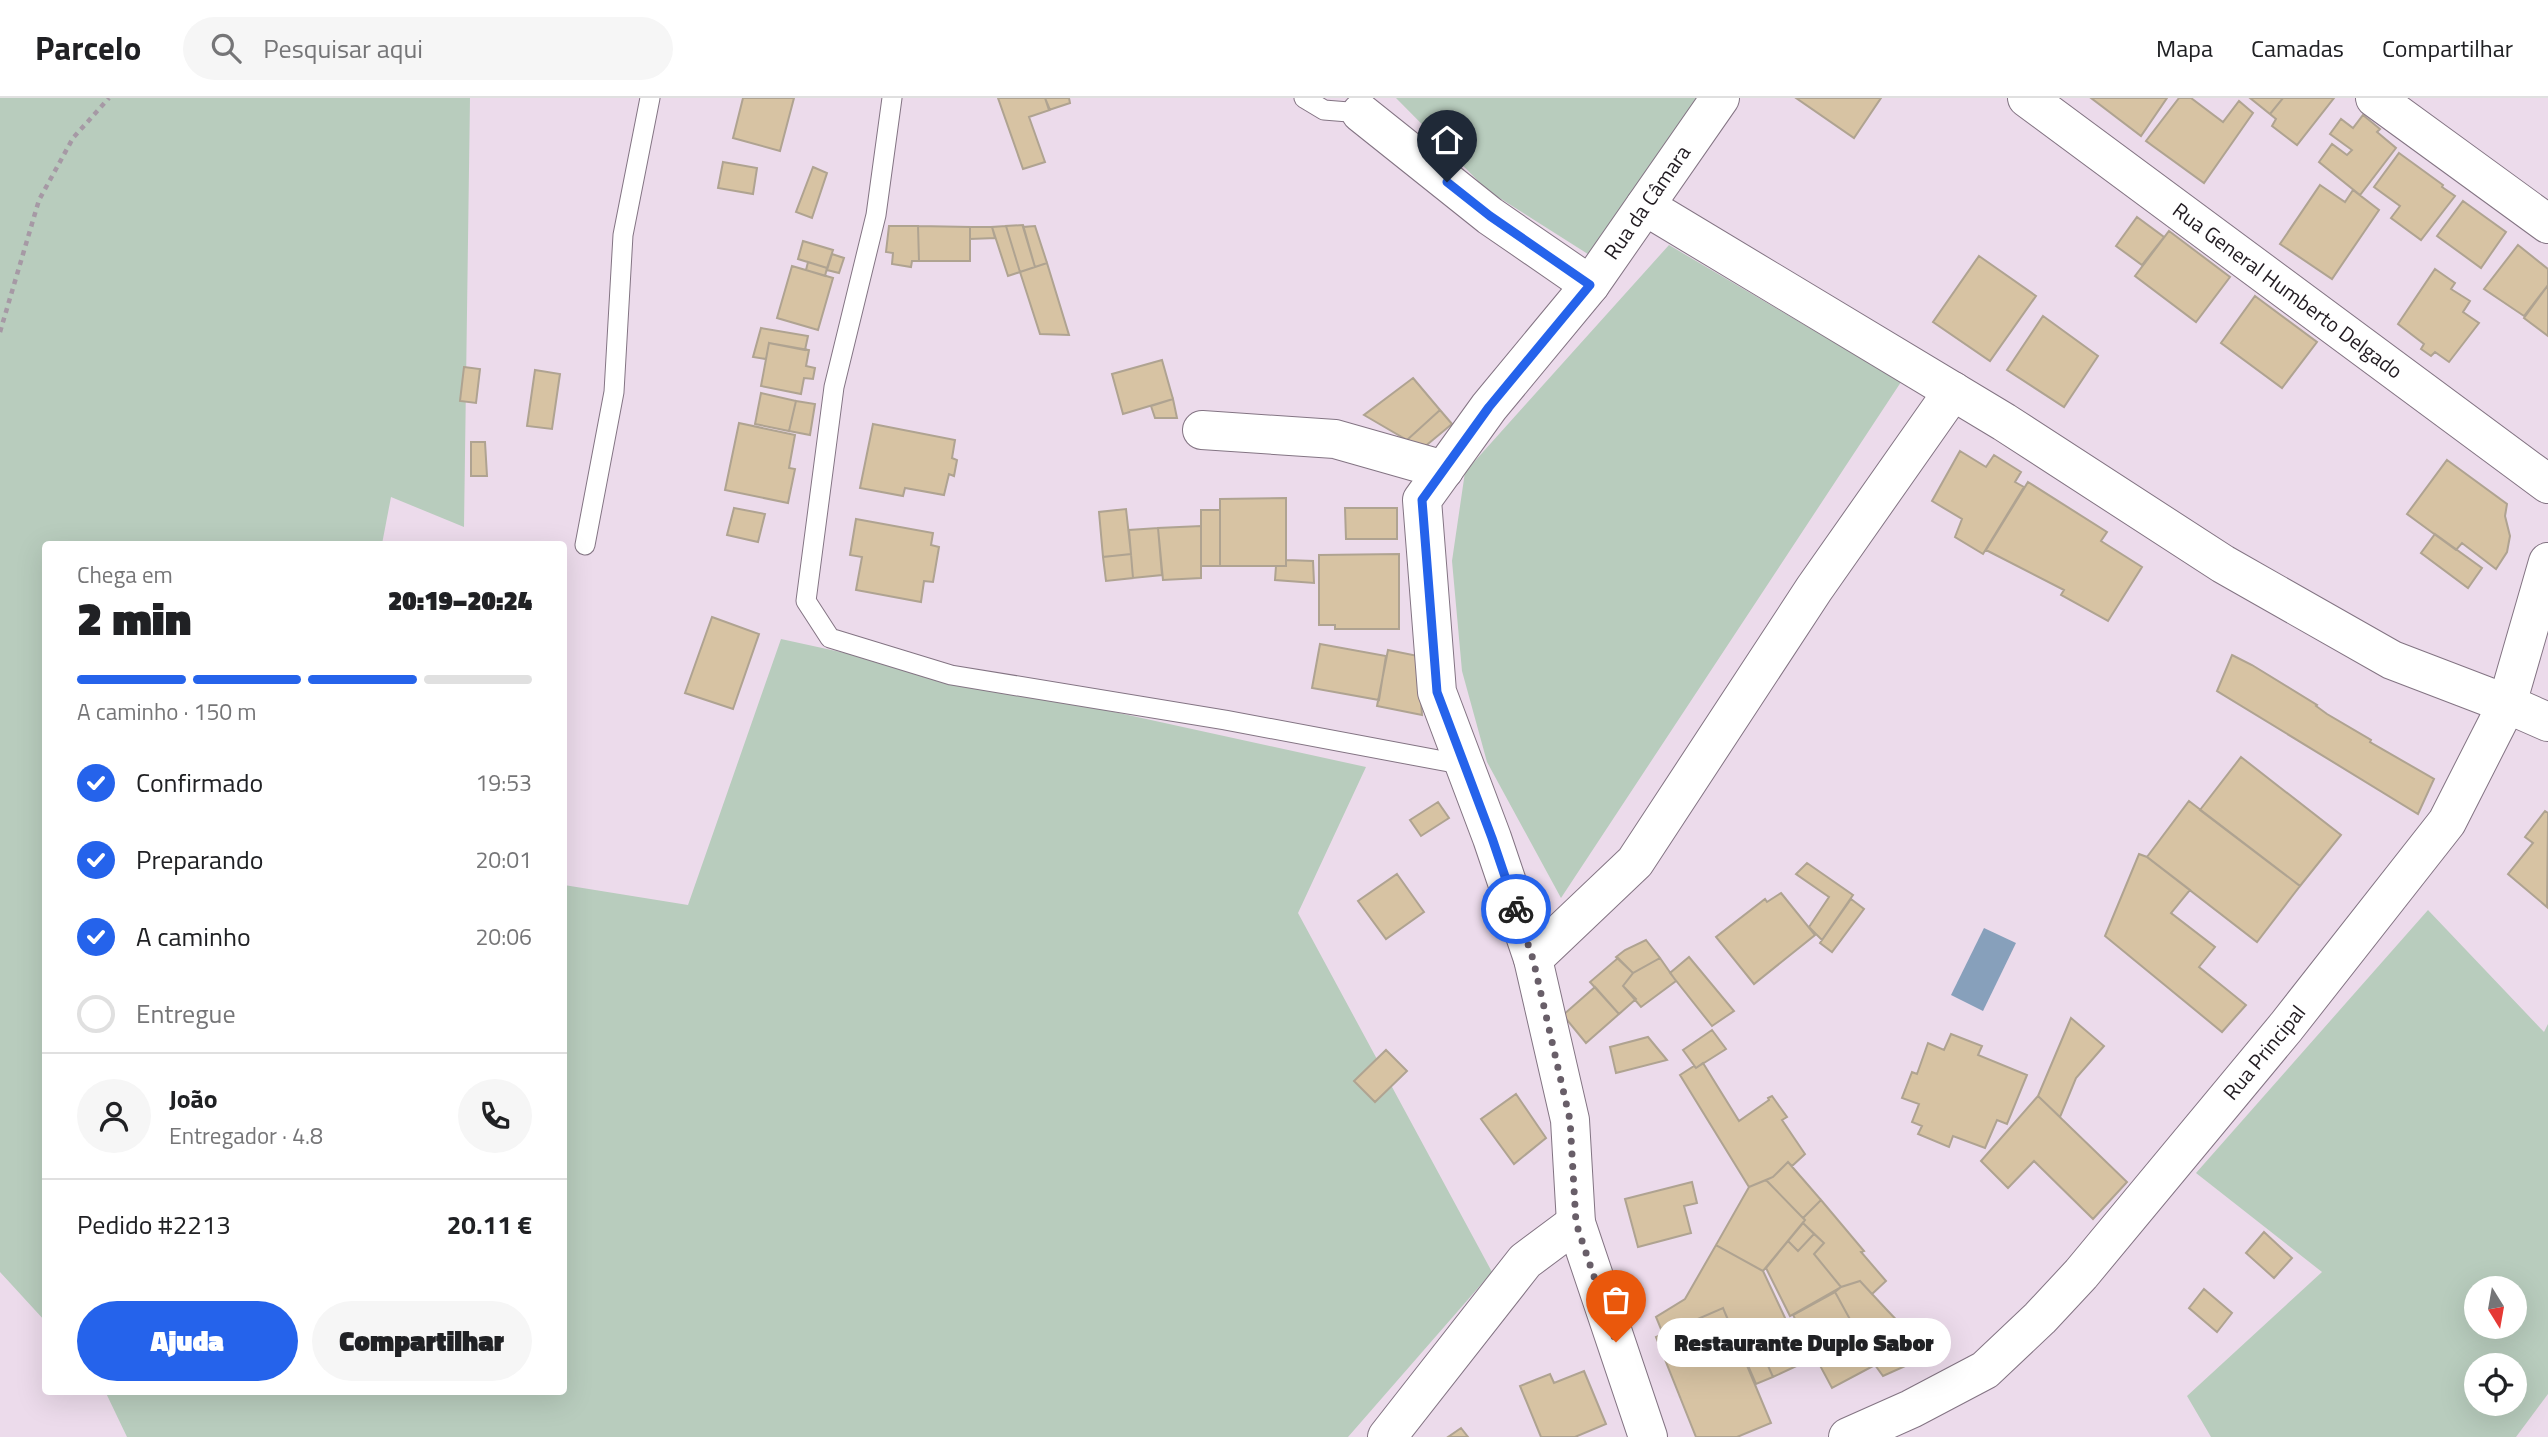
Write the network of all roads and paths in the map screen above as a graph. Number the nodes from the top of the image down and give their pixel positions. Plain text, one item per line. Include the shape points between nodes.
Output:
1 (109, 98) edge
2 (650, 98) edge
3 (892, 98) edge
4 (1304, 98) edge
5 (1720, 98) edge
6 (2026, 98) edge
7 (2375, 98) edge
8 (1356, 106) edge
9 (1645, 206) junction
10 (2548, 225) edge
11 (1590, 285) junction
12 (0, 332) edge
13 (1953, 391) junction
14 (1202, 430) dead end
15 (1444, 470) junction
16 (2548, 484) edge
17 (585, 545) dead end
18 (2548, 562) edge
19 (2507, 704) junction
20 (2548, 722) edge
21 (1465, 765) junction
22 (1533, 959) junction
23 (1576, 1223) junction
24 (1387, 1437) edge
25 (1648, 1437) edge
26 (1848, 1437) edge

1 - 12 path via 73,138 39,200
2 - 17 lane via 623,235 614,392
3 - 21 lane via 876,215 834,387 806,601 830,638 951,675
4 - 8 lane via 1324,110
5 - 9 street, Rua da Câmara
6 - 16 street, Rua General Humberto Delgado
7 - 10 street
8 - 11 street via 1490,216
9 - 11 street, Rua da Câmara
9 - 13 street
11 - 15 street, Rua da Câmara via 1489,407
13 - 19 street via 2222,564 2392,660
13 - 22 street via 1814,589 1635,862
14 - 15 street via 1335,439
15 - 21 street, Rua da Câmara via 1422,500 1437,692
18 - 19 street, Rua Principal
19 - 20 street
19 - 26 street, Rua Principal via 2447,822 2286,1027 2081,1274 1985,1370
21 - 22 street, Rua da Câmara
22 - 23 street, Rua da Câmara via 1570,1120
23 - 24 street via 1525,1261
23 - 25 street, Rua da Câmara

